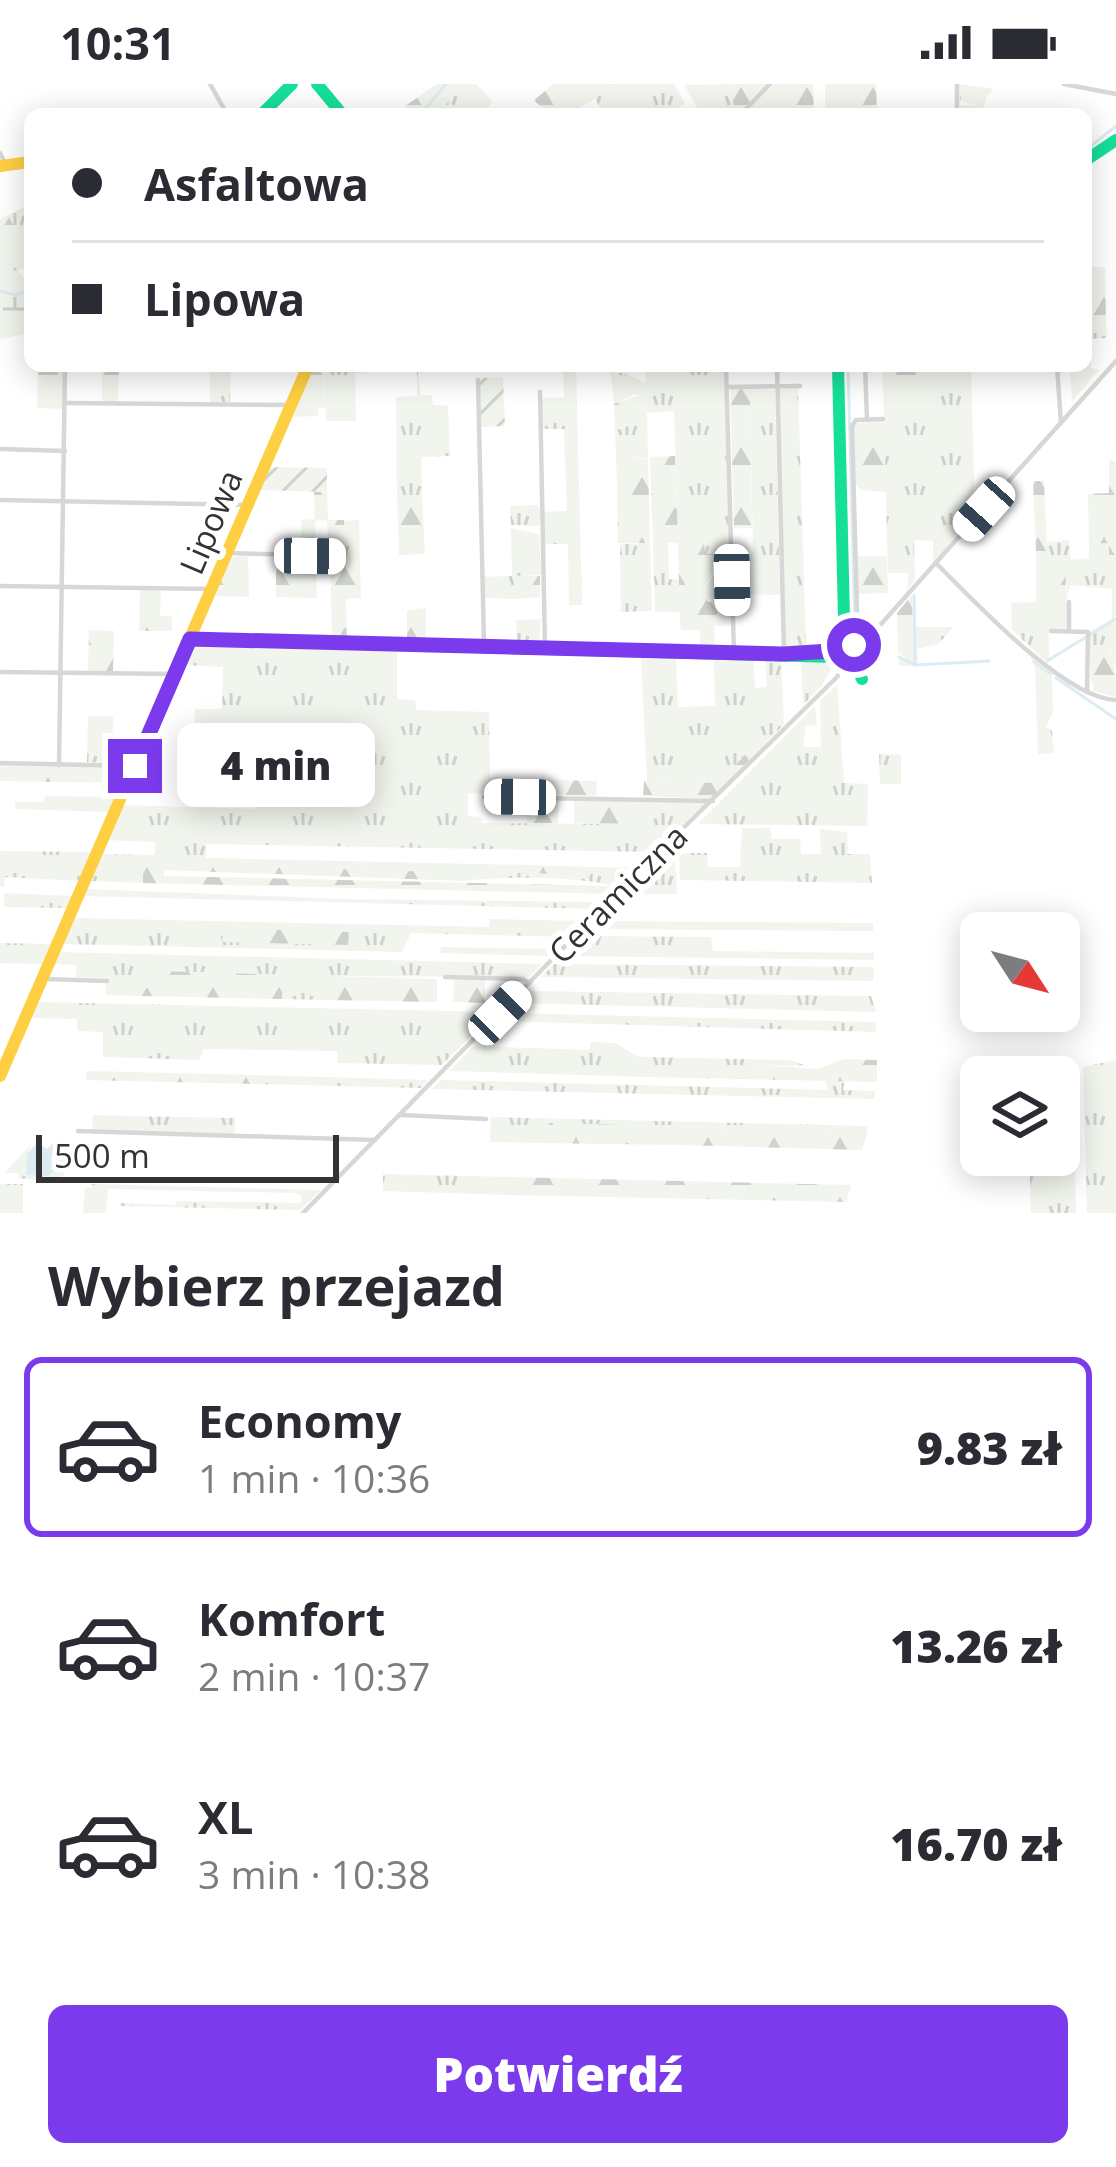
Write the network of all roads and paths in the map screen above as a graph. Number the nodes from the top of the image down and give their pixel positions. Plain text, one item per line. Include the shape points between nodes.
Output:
1 (292, 84) edge
2 (317, 84) edge
3 (770, 84) edge
4 (1064, 84) edge
5 (1116, 94) edge
6 (268, 108) edge
7 (337, 108) edge
8 (746, 108) edge
9 (1116, 361) edge
10 (65, 372) edge
11 (305, 372) edge
12 (726, 372) edge
13 (777, 372) edge
14 (838, 372) edge
15 (866, 372) edge
16 (1057, 372) edge
17 (478, 380) dead end
18 (800, 386) dead end
19 (727, 387) junction
20 (778, 387) junction
21 (540, 392) dead end
22 (65, 403) junction
23 (291, 405) junction
24 (867, 419) junction
25 (883, 419) dead end
26 (1061, 423) junction
27 (0, 449) edge
28 (65, 451) junction
29 (0, 500) edge
30 (64, 501) junction
31 (248, 505) junction
32 (227, 552) junction
33 (342, 556) dead end
34 (936, 563) junction
35 (0, 586) edge
36 (62, 587) junction
37 (212, 590) junction
38 (1069, 602) dead end
39 (1070, 630) junction
40 (1051, 631) dead end
41 (871, 638) junction
42 (190, 639) junction
43 (484, 646) junction
44 (545, 648) junction
45 (734, 653) junction
46 (784, 654) junction
47 (846, 654) junction
48 (0, 672) edge
49 (61, 673) junction
50 (175, 674) junction
51 (1087, 692) junction
52 (1116, 700) edge
53 (0, 763) edge
54 (59, 765) junction
55 (135, 766) junction
56 (484, 796) dead end
57 (713, 801) junction
58 (446, 976) dead end
59 (42, 978) junction
60 (106, 980) dead end
61 (530, 983) junction
62 (0, 1076) edge
63 (401, 1115) junction
64 (486, 1118) dead end
65 (78, 1131) dead end
66 (375, 1140) junction
67 (303, 1213) edge

1 - 6 street
2 - 7 street
3 - 8 street
4 - 5 street
9 - 26 street
10 - 22 street
11 - 23 street, Lipowa
12 - 19 street
13 - 20 street
14 - 47 street
15 - 24 street
16 - 26 street
17 - 43 street
18 - 20 street
19 - 20 street
19 - 45 street
20 - 46 street
21 - 44 street
22 - 23 street
22 - 28 street
23 - 31 street, Lipowa
24 - 25 street
24 - 41 street via 852,426 857,612
26 - 34 street
27 - 28 street
28 - 30 street
29 - 30 street
30 - 31 street
30 - 36 street
31 - 32 street, Lipowa
32 - 33 street
32 - 37 street, Lipowa
34 - 41 street
34 - 51 street via 1039,659
35 - 36 street
36 - 37 street
36 - 49 street
37 - 42 street, Lipowa
38 - 39 street
39 - 40 street
39 - 51 street via 1089,634
41 - 47 street
42 - 43 street
42 - 50 street, Lipowa
43 - 44 street
44 - 45 street
45 - 46 street
46 - 47 street
47 - 57 street, Ceramiczna via 833,680
48 - 49 street
49 - 50 street
49 - 54 street
50 - 55 street, Lipowa
51 - 52 street
53 - 54 street
54 - 55 street
55 - 59 street, Lipowa
56 - 57 street
57 - 61 street, Ceramiczna
58 - 61 street
59 - 60 street
59 - 62 street, Lipowa
61 - 63 street, Ceramiczna
63 - 64 street
63 - 66 street, Ceramiczna
65 - 66 street
66 - 67 street, Ceramiczna

